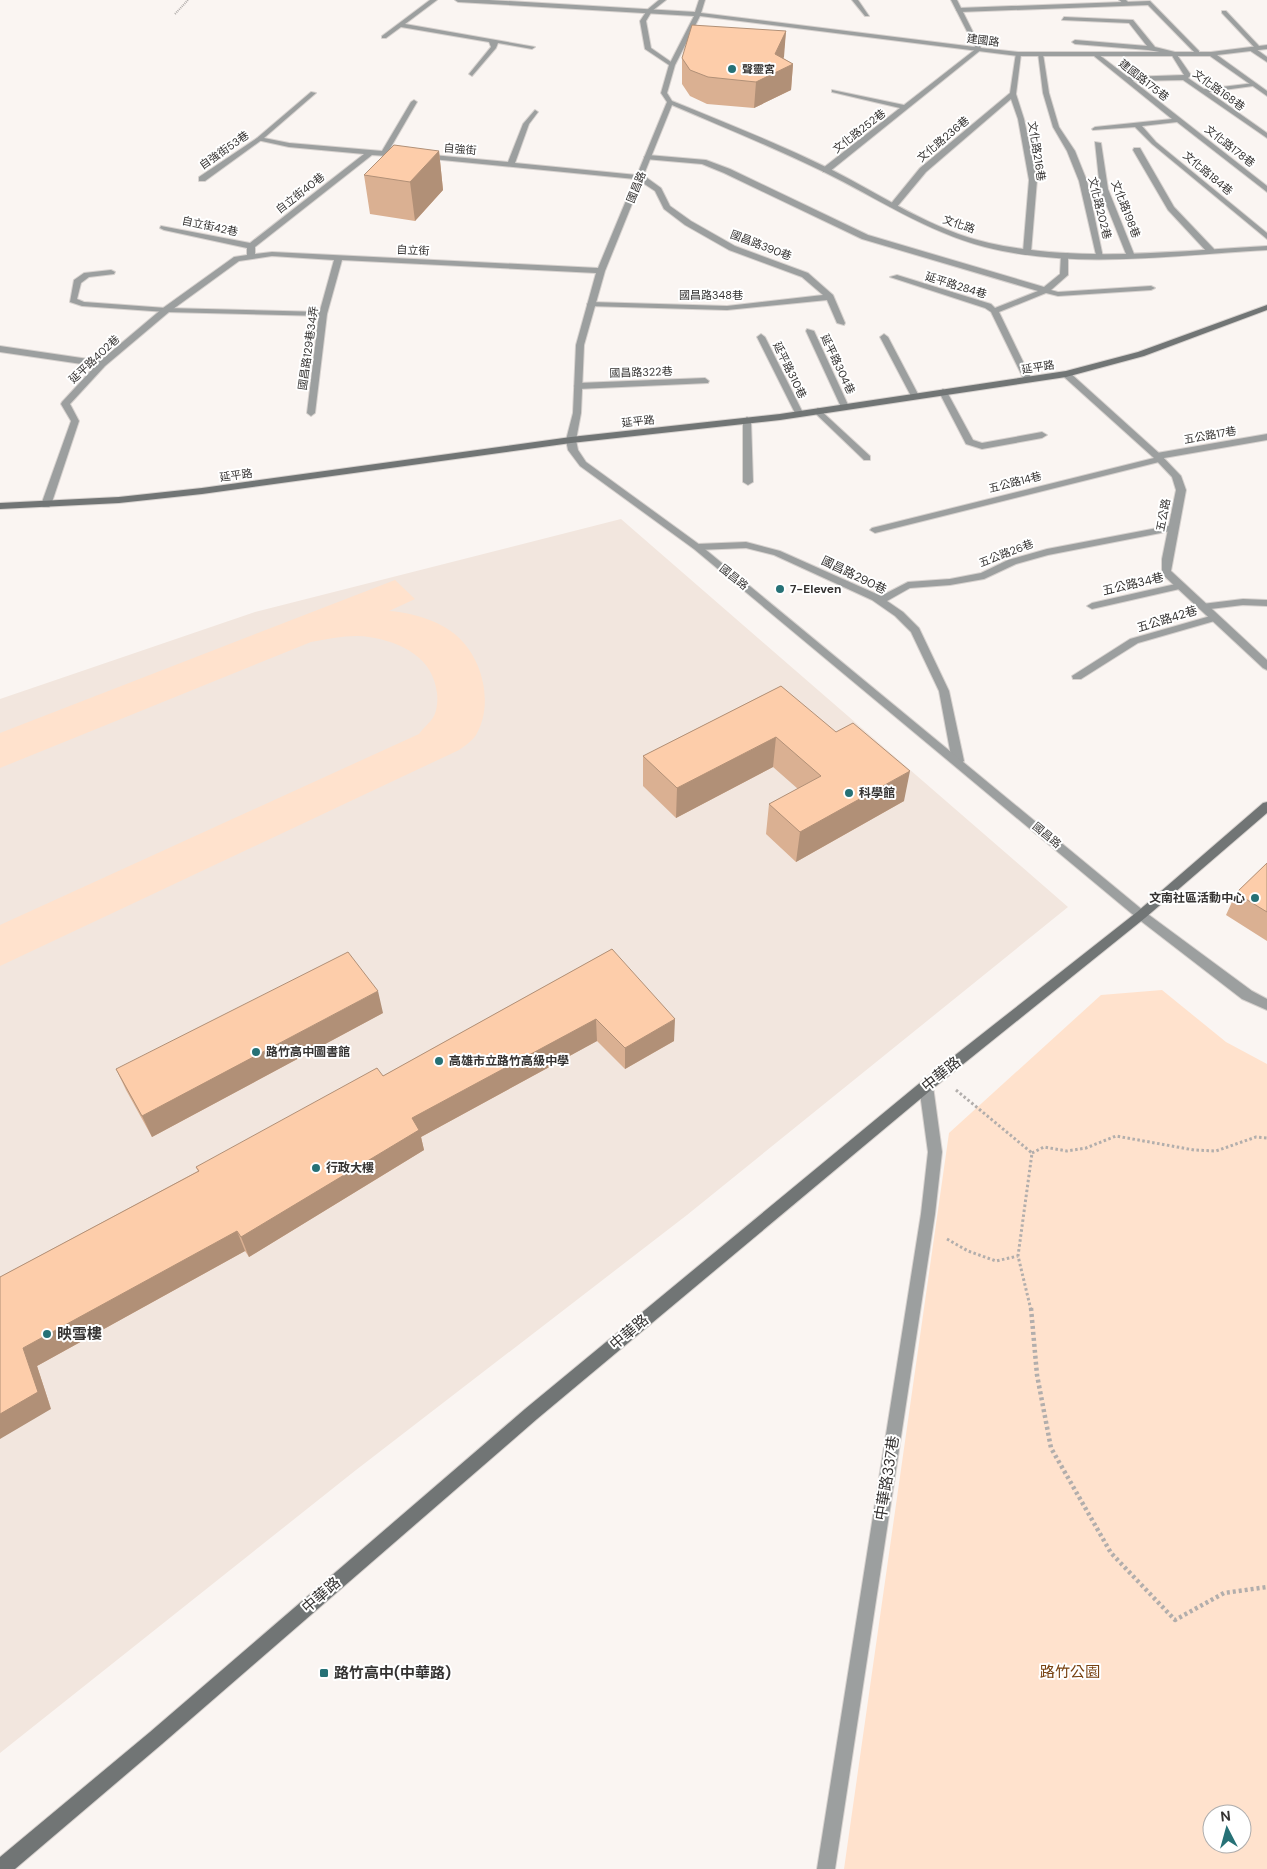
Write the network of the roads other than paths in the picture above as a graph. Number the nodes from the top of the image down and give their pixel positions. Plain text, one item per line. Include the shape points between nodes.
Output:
1 (434, 0) edge
2 (458, 0) edge
3 (663, 0) edge
4 (702, 0) edge
5 (854, 0) edge
6 (954, 0) edge
7 (1124, 2) edge
8 (1058, 6) junction
9 (650, 10) junction
10 (959, 10) junction
11 (1224, 12) dead end
12 (698, 14) junction
13 (867, 16) dead end
14 (1064, 20) junction
15 (400, 24) junction
16 (1068, 28) dead end
17 (384, 37) dead end
18 (492, 42) junction
19 (532, 47) dead end
20 (1267, 47) edge
21 (1152, 48) junction
22 (979, 49) junction
23 (1254, 49) junction
24 (1197, 52) junction
25 (1173, 53) junction
26 (1018, 54) junction
27 (1040, 54) junction
28 (1211, 54) junction
29 (1081, 55) junction
30 (1096, 55) junction
31 (1267, 60) edge
32 (672, 65) junction
33 (472, 74) dead end
34 (1184, 78) junction
35 (1126, 79) junction
36 (1252, 84) junction
37 (834, 91) dead end
38 (1203, 91) junction
39 (312, 93) dead end
40 (1013, 94) junction
41 (1267, 94) edge
42 (414, 102) dead end
43 (670, 102) junction
44 (905, 108) junction
45 (535, 112) dead end
46 (1179, 120) junction
47 (1137, 125) junction
48 (1095, 129) dead end
49 (1267, 136) edge
50 (259, 139) junction
51 (1097, 143) dead end
52 (1137, 150) dead end
53 (370, 152) junction
54 (384, 153) junction
55 (648, 157) junction
56 (511, 165) junction
57 (826, 170) junction
58 (640, 177) junction
59 (202, 179) dead end
60 (1267, 190) edge
61 (893, 206) junction
62 (164, 228) dead end
63 (1267, 237) edge
64 (1267, 248) edge
65 (1211, 250) junction
66 (251, 251) junction
67 (1026, 252) junction
68 (1130, 254) junction
69 (1065, 255) junction
70 (1100, 255) junction
71 (339, 257) junction
72 (226, 266) joint
73 (601, 271) junction
74 (111, 272) dead end
75 (894, 278) dead end
76 (1151, 288) dead end
77 (1046, 290) junction
78 (830, 297) junction
79 (591, 304) junction
80 (1267, 307) edge
81 (166, 310) junction
82 (994, 311) junction
83 (322, 314) junction
84 (841, 323) dead end
85 (810, 331) dead end
86 (761, 337) dead end
87 (884, 337) dead end
88 (0, 350) edge
89 (102, 364) junction
90 (1066, 374) junction
91 (1028, 380) junction
92 (705, 381) dead end
93 (578, 386) junction
94 (943, 392) junction
95 (915, 396) junction
96 (845, 407) junction
97 (818, 411) junction
98 (311, 413) dead end
99 (798, 413) junction
100 (747, 420) junction
101 (1042, 435) dead end
102 (1267, 437) edge
103 (571, 440) junction
104 (868, 458) dead end
105 (1159, 458) junction
106 (748, 482) dead end
107 (46, 505) junction
108 (0, 506) edge
109 (1173, 528) junction
110 (875, 530) dead end
111 (697, 547) junction
112 (1180, 586) junction
113 (880, 600) junction
114 (1267, 603) edge
115 (1092, 606) dead end
116 (1202, 607) junction
117 (1214, 618) junction
118 (1267, 666) edge
119 (1077, 676) dead end
120 (958, 761) junction
121 (1267, 806) edge
122 (1141, 915) junction
123 (1267, 1005) edge
124 (926, 1086) junction
125 (0, 1869) edge
126 (826, 1869) edge

1 - 15 street
2 - 9 street, 建國路
3 - 9 street
4 - 12 street, 國昌路
5 - 13 street
6 - 10 street
7 - 8 street
7 - 24 street via 1150,3
8 - 10 street
8 - 14 street
9 - 12 street, 建國路
9 - 32 street via 643,21 648,49
10 - 22 street
11 - 23 street
12 - 22 street, 建國路
12 - 32 street, 國昌路
14 - 16 street
14 - 21 street via 1131,21
15 - 17 street
15 - 18 street
18 - 19 street
18 - 33 street via 494,47
20 - 23 street, 建國路
21 - 25 street
21 - 29 street via 1074,40
22 - 26 street, 建國路
22 - 44 street, 文化路252巷
23 - 28 street, 建國路
23 - 31 street
24 - 25 street, 建國路
24 - 28 street, 建國路
25 - 30 street, 建國路
25 - 34 street, 文化路168巷 via 1188,75
26 - 27 street, 建國路
26 - 40 street, 文化路216巷
27 - 29 street, 建國路
27 - 70 street, 文化路202巷 via 1056,127 1071,151 1083,181
28 - 36 street
29 - 30 street, 建國路
30 - 35 street, 建國路175巷
32 - 43 street, 國昌路 via 664,93
34 - 35 street
34 - 38 street, 文化路168巷
35 - 46 street, 建國路175巷
36 - 38 street
36 - 41 street
37 - 44 street, 文化路252巷
38 - 49 street, 文化路168巷
39 - 50 street
40 - 61 street, 文化路236巷 via 923,170
40 - 67 street, 文化路216巷 via 1033,180
42 - 54 street
43 - 55 street, 國昌路
43 - 57 street, 文化路
44 - 57 street, 文化路252巷
45 - 56 street via 526,124
46 - 47 street
46 - 60 street, 文化路178巷
47 - 48 street
47 - 63 street, 文化路184巷 via 1154,143
50 - 53 street, 自強街
50 - 59 street, 自強街53巷
51 - 68 street, 文化路198巷 via 1104,189
52 - 65 street via 1171,208
53 - 54 street, 自強街
53 - 66 street, 自立街40巷
54 - 56 street, 自強街
55 - 58 street, 國昌路
55 - 77 street via 703,162 728,170 865,237
56 - 58 street, 自強街
57 - 61 street, 文化路
58 - 73 street, 國昌路
58 - 78 street, 國昌路390巷 via 658,190 667,207 688,223 732,248 805,275
61 - 67 street, 文化路 via 952,235
62 - 66 street, 自立街42巷
64 - 65 street, 文化路
65 - 68 street, 文化路
66 - 71 street, 自立街
66 - 72 street, 自立街
67 - 69 street, 文化路
68 - 70 street, 文化路
69 - 70 street, 文化路
69 - 77 street via 1064,275
71 - 73 street, 自立街
71 - 83 street, 國昌路129巷34弄
72 - 81 street, 延平路402巷
73 - 79 street, 國昌路
74 - 81 street via 88,275 77,282 73,300 82,304
75 - 82 street, 延平路284巷 via 988,306
76 - 77 street via 1058,294
77 - 82 street
78 - 79 street, 國昌路348巷 via 727,308
78 - 84 street, 國昌路390巷
79 - 93 street, 國昌路 via 580,345
80 - 90 street, 延平路 via 1141,354
81 - 83 street
81 - 89 street, 延平路402巷
82 - 91 street, 延平路284巷
83 - 98 street, 國昌路129巷34弄
85 - 96 street, 延平路304巷
86 - 99 street, 延平路310巷
87 - 95 street
88 - 89 street
89 - 107 street, 延平路402巷 via 65,404 76,421
90 - 91 street, 延平路
90 - 105 street, 五公路
91 - 94 street, 延平路
92 - 93 street, 國昌路322巷
93 - 103 street, 國昌路
94 - 95 street, 延平路
94 - 101 street via 969,442 982,446
95 - 96 street, 延平路
96 - 97 street, 延平路
97 - 99 street, 延平路
97 - 104 street
99 - 100 street, 延平路
100 - 103 street, 延平路
100 - 106 street
102 - 105 street, 五公路17巷
103 - 107 street, 延平路 via 202,491
103 - 111 street, 國昌路 via 573,450 583,464
105 - 109 street, 五公路 via 1176,476 1181,490
105 - 110 street, 五公路14巷
107 - 108 street, 延平路
109 - 112 street, 五公路 via 1166,572
109 - 113 street, 五公路26巷 via 1047,552 1012,562 984,576 908,585
111 - 113 street, 國昌路290巷 via 746,545 777,553
111 - 120 street, 國昌路
112 - 115 street, 五公路34巷
112 - 116 street, 五公路
113 - 120 street, 國昌路290巷 via 915,630 944,691
114 - 116 street
116 - 117 street, 五公路
117 - 118 street, 五公路
117 - 119 street, 五公路42巷 via 1134,642
120 - 122 street, 國昌路
121 - 122 street, 中華路
122 - 123 street, 國昌路 via 1247,995
122 - 124 street, 中華路
124 - 125 street, 中華路 via 531,1414
124 - 126 street, 中華路337巷 via 935,1152 926,1230

